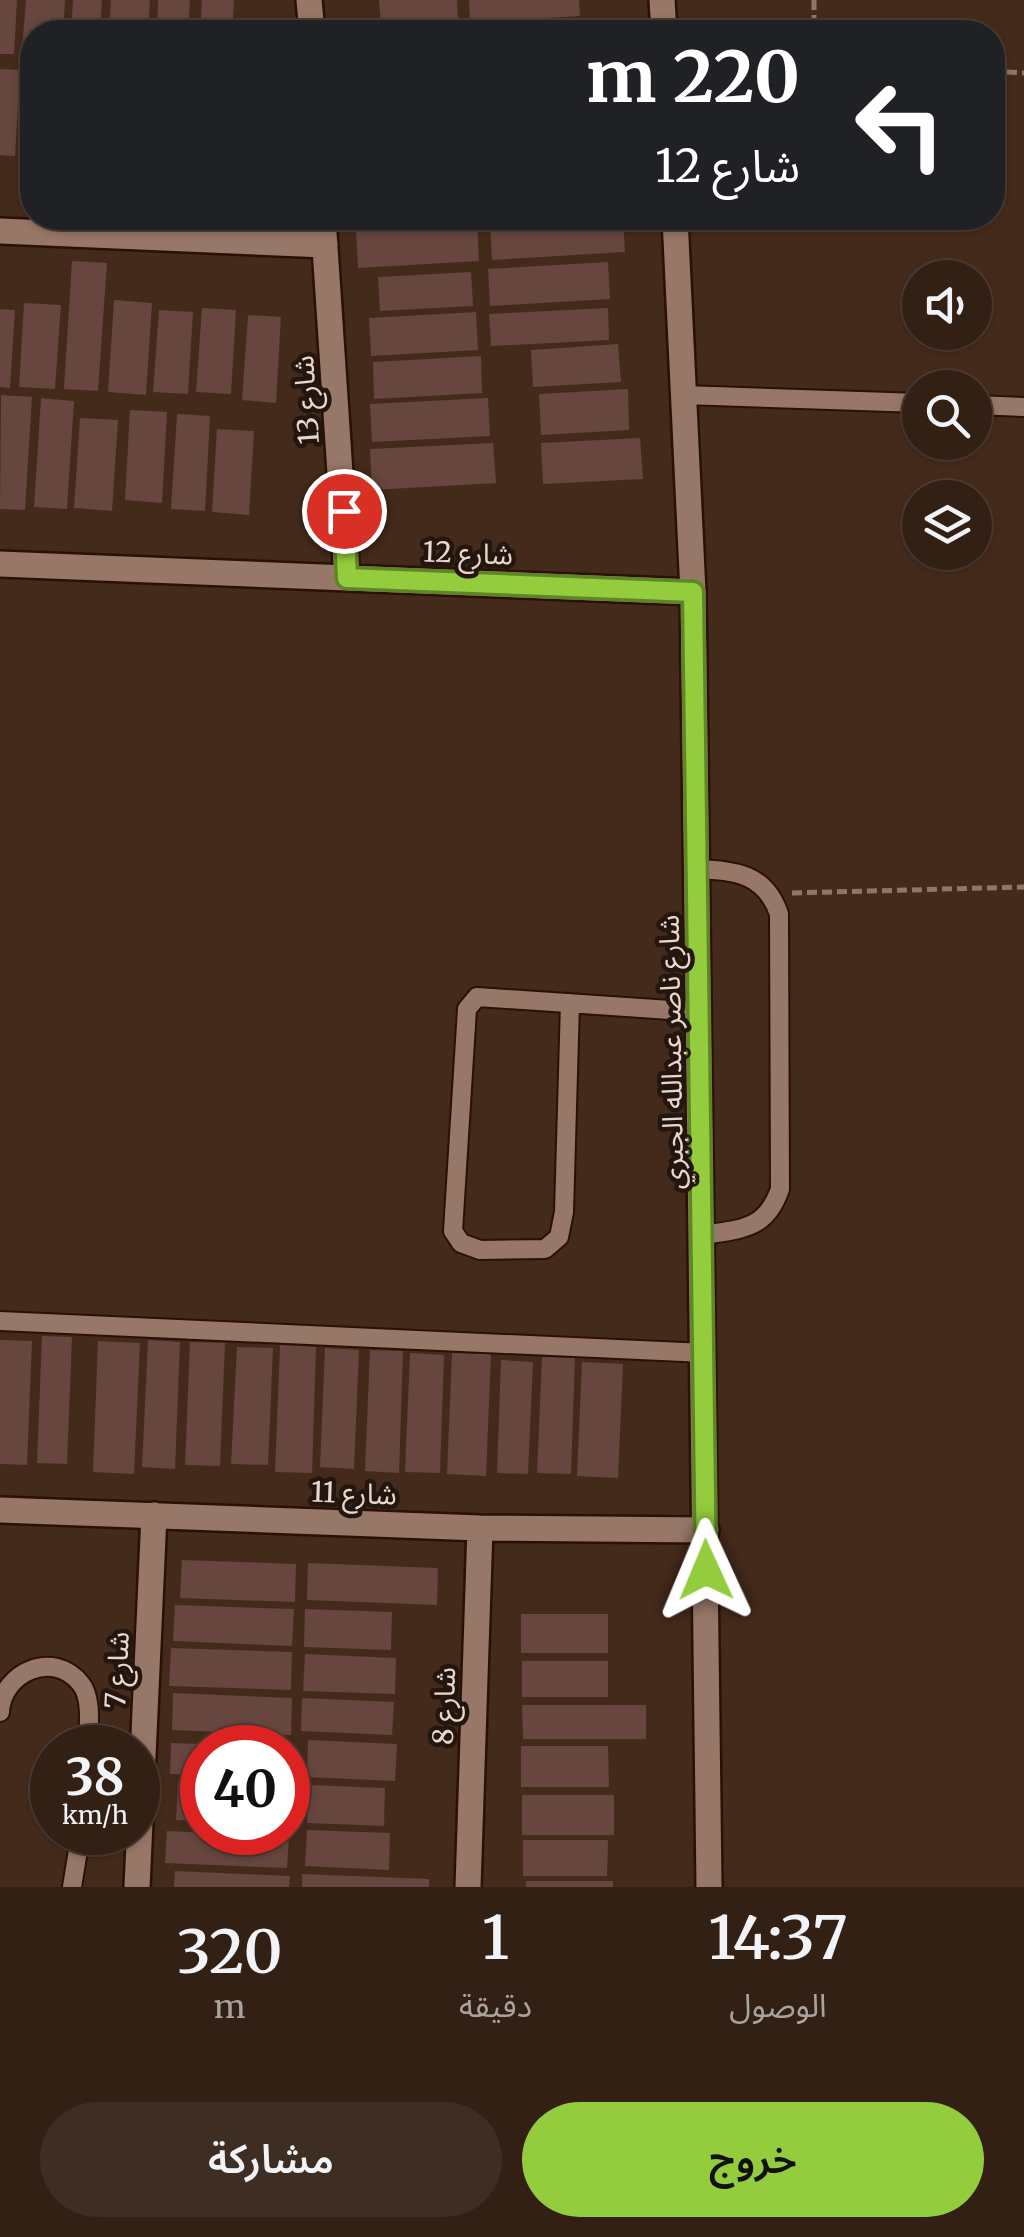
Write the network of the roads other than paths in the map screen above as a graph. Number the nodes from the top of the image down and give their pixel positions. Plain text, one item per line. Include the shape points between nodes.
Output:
1 (324, 230) edge
2 (676, 230) edge
3 (684, 394) junction
4 (902, 402) edge
5 (992, 406) edge
6 (1024, 407) edge
7 (0, 564) edge
8 (347, 578) junction
9 (693, 592) junction
10 (698, 869) junction
11 (570, 1003) junction
12 (700, 1012) junction
13 (703, 1234) junction
14 (0, 1322) edge
15 (704, 1353) junction
16 (0, 1510) edge
17 (154, 1516) junction
18 (480, 1528) junction
19 (706, 1530) junction
20 (0, 1712) edge
21 (88, 1725) edge
22 (143, 1725) edge
23 (77, 1855) edge
24 (138, 1855) edge
25 (72, 1887) edge
26 (137, 1887) edge
27 (468, 1887) edge
28 (709, 1887) edge

1 - 8 street, شارع 13
2 - 3 street, شارع ناصر عبدالله الجبري
3 - 4 lane
3 - 9 street, شارع ناصر عبدالله الجبري
5 - 6 lane
7 - 8 street, شارع 12
8 - 9 street, شارع 12
9 - 10 street, شارع ناصر عبدالله الجبري
10 - 12 street, شارع ناصر عبدالله الجبري
10 - 13 lane via 750,876 770,893 778,914 780,1189 760,1221
11 - 11 lane via 477,997 468,1009 453,1231 460,1243 480,1250 544,1249 559,1237
11 - 12 lane
12 - 13 street, شارع ناصر عبدالله الجبري
13 - 15 street, شارع ناصر عبدالله الجبري
14 - 15 lane
15 - 19 street, شارع ناصر عبدالله الجبري
16 - 17 street, شارع 11
17 - 18 street, شارع 11
17 - 22 street, شارع 7
18 - 19 street, شارع 11
18 - 27 street, شارع 8
19 - 28 street, شارع ناصر عبدالله الجبري
20 - 21 lane via 8,1684 43,1666 83,1686
23 - 25 lane
24 - 26 street, شارع 7

